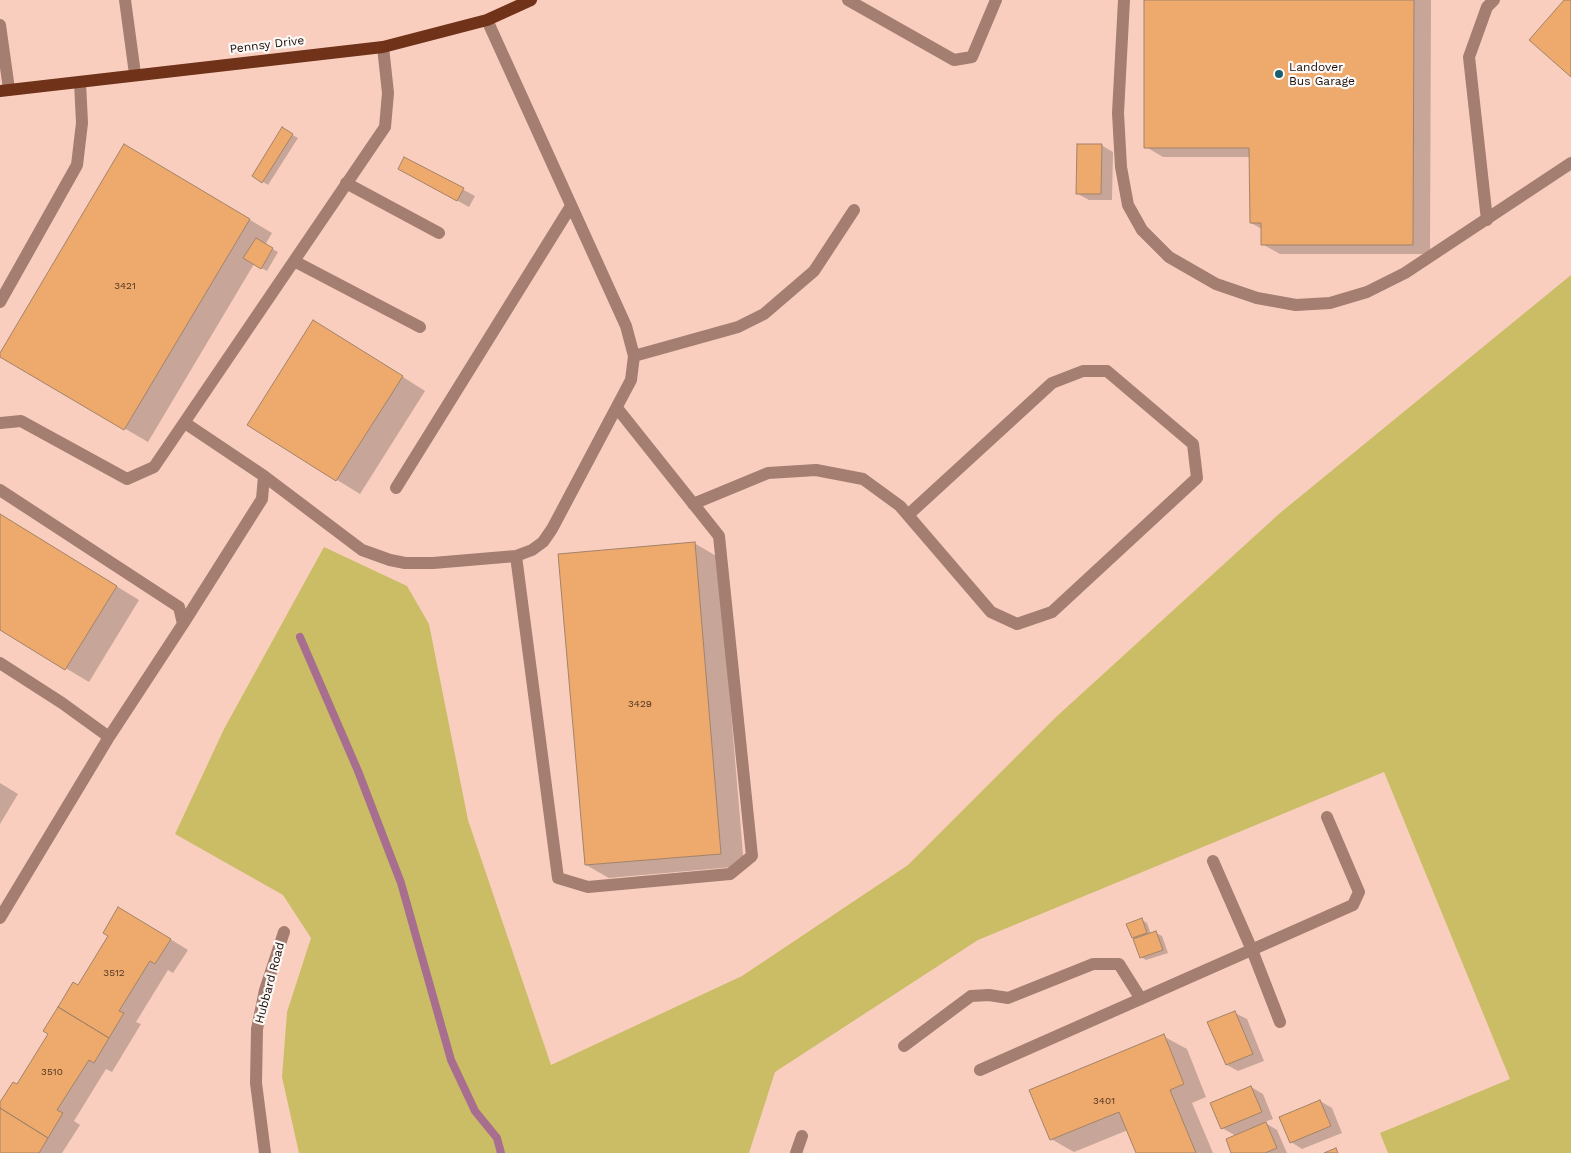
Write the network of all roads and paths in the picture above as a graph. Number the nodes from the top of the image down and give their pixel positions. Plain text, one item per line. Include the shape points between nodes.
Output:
1 (124, 0) edge
2 (531, 0) edge
3 (848, 0) edge
4 (996, 0) edge
5 (1124, 0) edge
6 (1494, 0) edge
7 (487, 20) junction
8 (0, 26) edge
9 (383, 47) junction
10 (134, 74) junction
11 (80, 82) junction
12 (5, 90) edge
13 (1571, 163) edge
14 (346, 184) junction
15 (571, 206) junction
16 (854, 210) dead end
17 (1486, 220) junction
18 (439, 233) dead end
19 (294, 261) junction
20 (0, 302) edge
21 (420, 327) dead end
22 (634, 356) junction
23 (617, 408) junction
24 (0, 423) edge
25 (185, 423) junction
26 (264, 476) junction
27 (396, 488) dead end
28 (0, 490) edge
29 (693, 504) junction
30 (908, 515) junction
31 (516, 556) junction
32 (182, 624) junction
33 (0, 663) edge
34 (109, 738) junction
35 (1328, 817) dead end
36 (1213, 861) dead end
37 (0, 918) edge
38 (284, 932) dead end
39 (1252, 950) junction
40 (1141, 999) junction
41 (1280, 1022) dead end
42 (904, 1046) dead end
43 (980, 1070) dead end
44 (802, 1136) dead end
45 (265, 1153) edge
46 (796, 1153) edge

1 - 10 street
2 - 7 main road, Pennsy Drive
3 - 4 street via 954,60 972,56
5 - 17 street via 1118,113 1128,205 1142,230 1169,257 1216,284 1257,298 1296,305 1330,303 1367,292 1405,273
6 - 17 street via 1487,7 1469,58
7 - 9 main road, Pennsy Drive
7 - 15 street
8 - 12 street
9 - 10 main road, Pennsy Drive
9 - 14 street via 388,93 385,127
10 - 11 main road, Pennsy Drive
11 - 12 main road, Pennsy Drive
11 - 20 street via 82,123 77,165
13 - 17 street
14 - 18 street
14 - 19 street
15 - 22 street via 626,326
15 - 27 street
16 - 22 street via 814,270 764,314 738,327
19 - 21 street
19 - 25 street
22 - 23 street via 631,380
23 - 29 street
23 - 31 street via 543,542
24 - 25 street via 21,421 127,479 154,468
25 - 26 street
26 - 31 street via 362,550 390,560 405,564 433,564
26 - 32 street via 262,499
28 - 32 street via 179,607
29 - 30 street via 768,473 816,470 862,479
29 - 31 street via 718,536 752,856 730,874 588,887 558,878
30 - 30 street via 991,612 1017,624 1052,612 1197,478 1193,444 1108,371 1083,372 1052,383
32 - 34 street
33 - 34 street via 62,702
34 - 37 street
35 - 39 street via 1359,892 1353,905
36 - 39 street
38 - 45 street, Hubbard Road via 265,990 257,1029 256,1083
39 - 40 street
39 - 41 street
40 - 42 street via 1119,964 1093,964 1008,998 989,994 971,996
40 - 43 street
44 - 46 street

